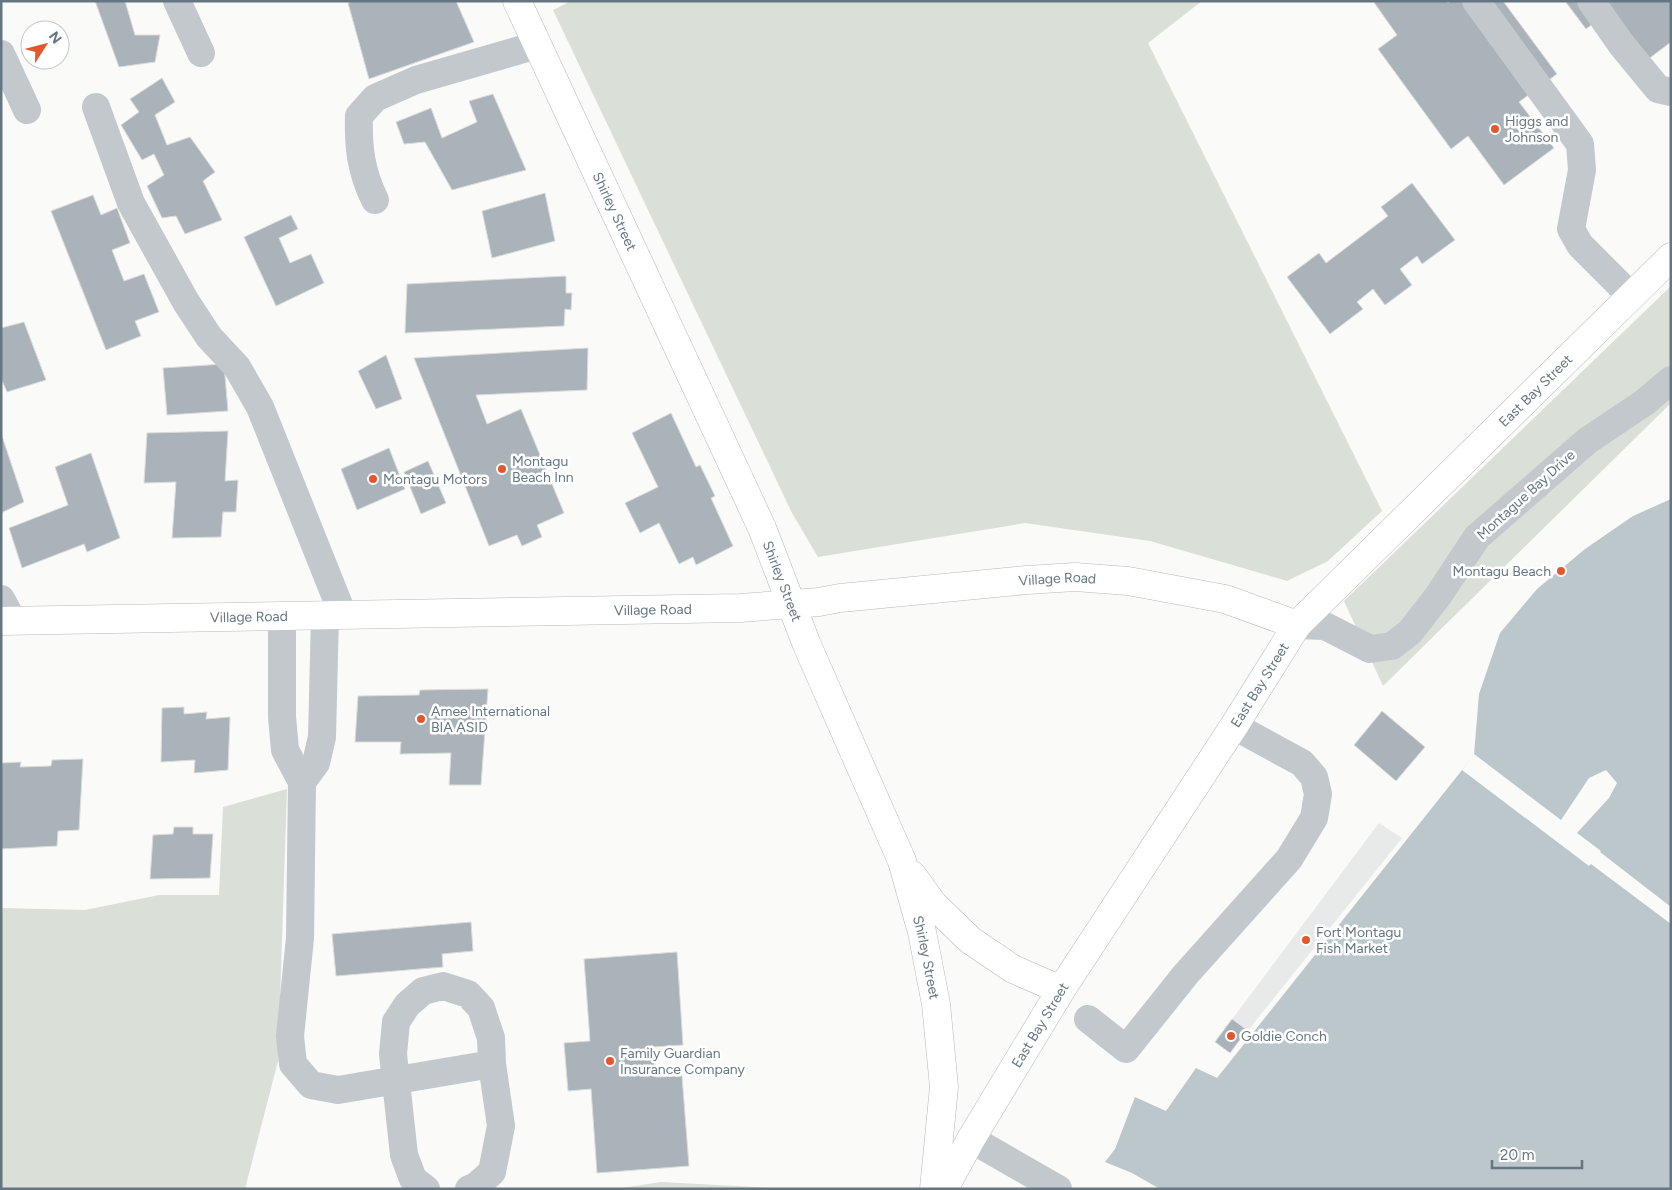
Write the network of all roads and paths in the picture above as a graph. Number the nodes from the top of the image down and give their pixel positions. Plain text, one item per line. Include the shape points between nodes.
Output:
1 (177, 1) edge
2 (517, 1) edge
3 (1476, 1) edge
4 (1591, 1) edge
5 (537, 45) junction
6 (200, 53) dead end
7 (1, 54) edge
8 (1671, 92) edge
9 (96, 107) dead end
10 (27, 110) dead end
11 (375, 200) dead end
12 (1671, 257) edge
13 (1631, 296) junction
14 (1671, 380) edge
15 (791, 605) junction
16 (5, 614) edge
17 (334, 615) junction
18 (282, 616) junction
19 (1297, 625) junction
20 (1234, 726) junction
21 (302, 782) junction
22 (902, 861) junction
23 (1061, 990) junction
24 (1088, 1019) dead end
25 (492, 1064) junction
26 (395, 1080) junction
27 (971, 1139) junction
28 (426, 1189) edge
29 (469, 1189) edge
30 (934, 1189) edge
31 (944, 1189) edge
32 (1058, 1189) edge

1 - 6 street
2 - 5 main road, Shirley Street
3 - 13 street via 1580,144 1582,170 1571,229 1580,246
4 - 8 street via 1658,89
5 - 11 street via 416,80 375,98 358,116 358,142 365,181
5 - 15 main road, Shirley Street via 762,528
7 - 10 street
9 - 17 street via 131,203 186,302 209,337 237,367 260,407
12 - 13 main road, East Bay Street
13 - 19 main road, East Bay Street
14 - 19 street, Montague Bay Drive via 1645,402 1587,441 1477,537 1410,632 1392,646 1370,649 1325,626
15 - 17 main road, Village Road
15 - 19 main road, Village Road via 1075,577 1128,581 1216,597
15 - 22 main road, Shirley Street
16 - 18 main road, Village Road
17 - 18 main road, Village Road
17 - 21 street via 322,737 316,763
18 - 21 street via 282,717 286,750
19 - 20 main road, East Bay Street
20 - 23 main road, East Bay Street
20 - 24 street via 1302,763 1314,777 1318,794 1314,818 1289,859 1186,974 1126,1049
21 - 26 street via 300,938 290,1036 293,1064 311,1085 338,1090
22 - 23 main road via 933,904 970,940 1013,969
22 - 30 main road, Shirley Street via 922,932 934,995 944,1087
23 - 27 main road, East Bay Street
25 - 26 street
25 - 26 street via 491,1038 481,1008 468,994 443,986 423,992 407,1005 396,1022
25 - 29 street via 501,1126 492,1172
26 - 28 street via 404,1155 413,1179
27 - 31 main road, East Bay Street
27 - 32 street

